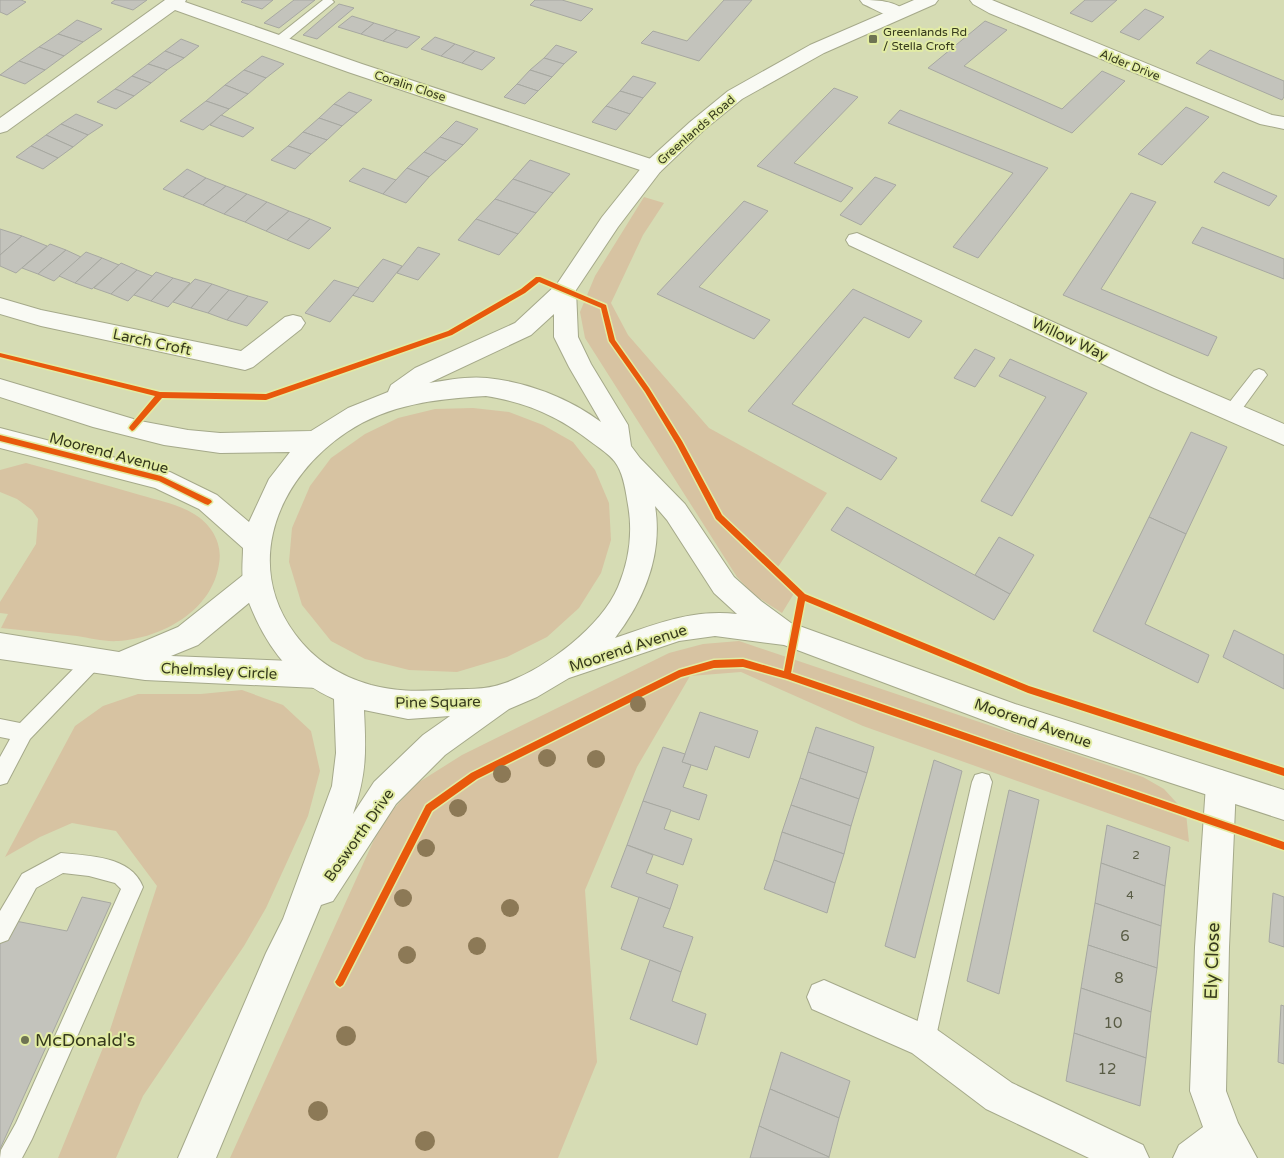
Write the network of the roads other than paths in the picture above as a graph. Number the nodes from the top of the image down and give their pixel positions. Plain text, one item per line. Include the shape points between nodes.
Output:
1 (868, 0) edge
2 (929, 0) edge
3 (979, 0) edge
4 (174, 2) edge
5 (328, 2) dead end
6 (898, 13) junction
7 (279, 41) junction
8 (2, 123) edge
9 (1284, 123) edge
10 (653, 168) junction
11 (857, 240) dead end
12 (565, 290) junction
13 (0, 306) edge
14 (293, 323) dead end
15 (1259, 375) dead end
16 (0, 388) edge
17 (382, 403) junction
18 (1231, 412) junction
19 (1284, 435) edge
20 (318, 441) junction
21 (2, 442) edge
22 (624, 456) junction
23 (257, 544) junction
24 (257, 580) junction
25 (784, 633) junction
26 (0, 646) edge
27 (107, 663) junction
28 (562, 669) junction
29 (318, 675) junction
30 (348, 691) junction
31 (501, 697) junction
32 (0, 728) edge
33 (23, 733) junction
34 (0, 776) edge
35 (982, 782) dead end
36 (1222, 785) junction
37 (1284, 805) edge
38 (297, 926) junction
39 (0, 932) edge
40 (824, 997) dead end
41 (924, 1041) junction
42 (1231, 1146) edge
43 (9, 1158) edge
44 (197, 1158) edge
45 (1130, 1158) edge
46 (1192, 1158) edge

1 - 6 street
2 - 6 street, Greenlands Road
3 - 9 street, Alder Drive via 1258,117
4 - 7 street, Coralin Close
4 - 8 street
5 - 7 lane
6 - 10 street, Greenlands Road via 817,49 736,95
7 - 10 street, Coralin Close
10 - 12 street, Greenlands Road via 610,222
11 - 18 street, Willow Way
12 - 17 street, Greenlands Road via 523,330 424,374
12 - 22 street via 566,337 616,425
13 - 14 street, Larch Croft via 41,318 245,362
15 - 18 lane
16 - 20 street, Moorend Avenue via 132,428 188,440 232,443
17 - 20 street, Pine Square via 354,416
17 - 22 street, Pine Square via 444,388 486,387 512,391 550,402 580,418
18 - 19 street, Willow Way
20 - 23 street, Pine Square via 290,470 272,498
21 - 23 street, Moorend Avenue via 161,479 208,502
22 - 25 street, Moorend Avenue via 676,512 724,585 751,610
22 - 28 street, Pine Square via 639,497 644,536 630,592 613,621
23 - 24 street, Pine Square
24 - 27 street, Chelmsley Circle via 188,636
24 - 29 street, Pine Square via 278,635
25 - 28 street, Moorend Avenue via 715,624 679,629
25 - 36 street, Moorend Avenue via 1015,718
26 - 27 street, Chelmsley Circle
27 - 29 street, Chelmsley Circle via 201,672
27 - 33 lane
28 - 31 street, Pine Square via 525,689
29 - 30 street, Pine Square
30 - 31 street, Pine Square via 399,705 485,702
30 - 38 street, Bosworth Drive via 350,753 347,786
31 - 38 street, Bosworth Drive via 434,745 385,793
32 - 33 lane
33 - 34 lane
35 - 41 lane
36 - 37 street, Moorend Avenue
36 - 42 street, Ely Close via 1212,946 1208,1091
38 - 44 street, Bosworth Drive
39 - 43 lane via 29,881 61,863 121,874 133,887
40 - 41 street
41 - 45 street via 999,1096
42 - 46 street, Ely Close

